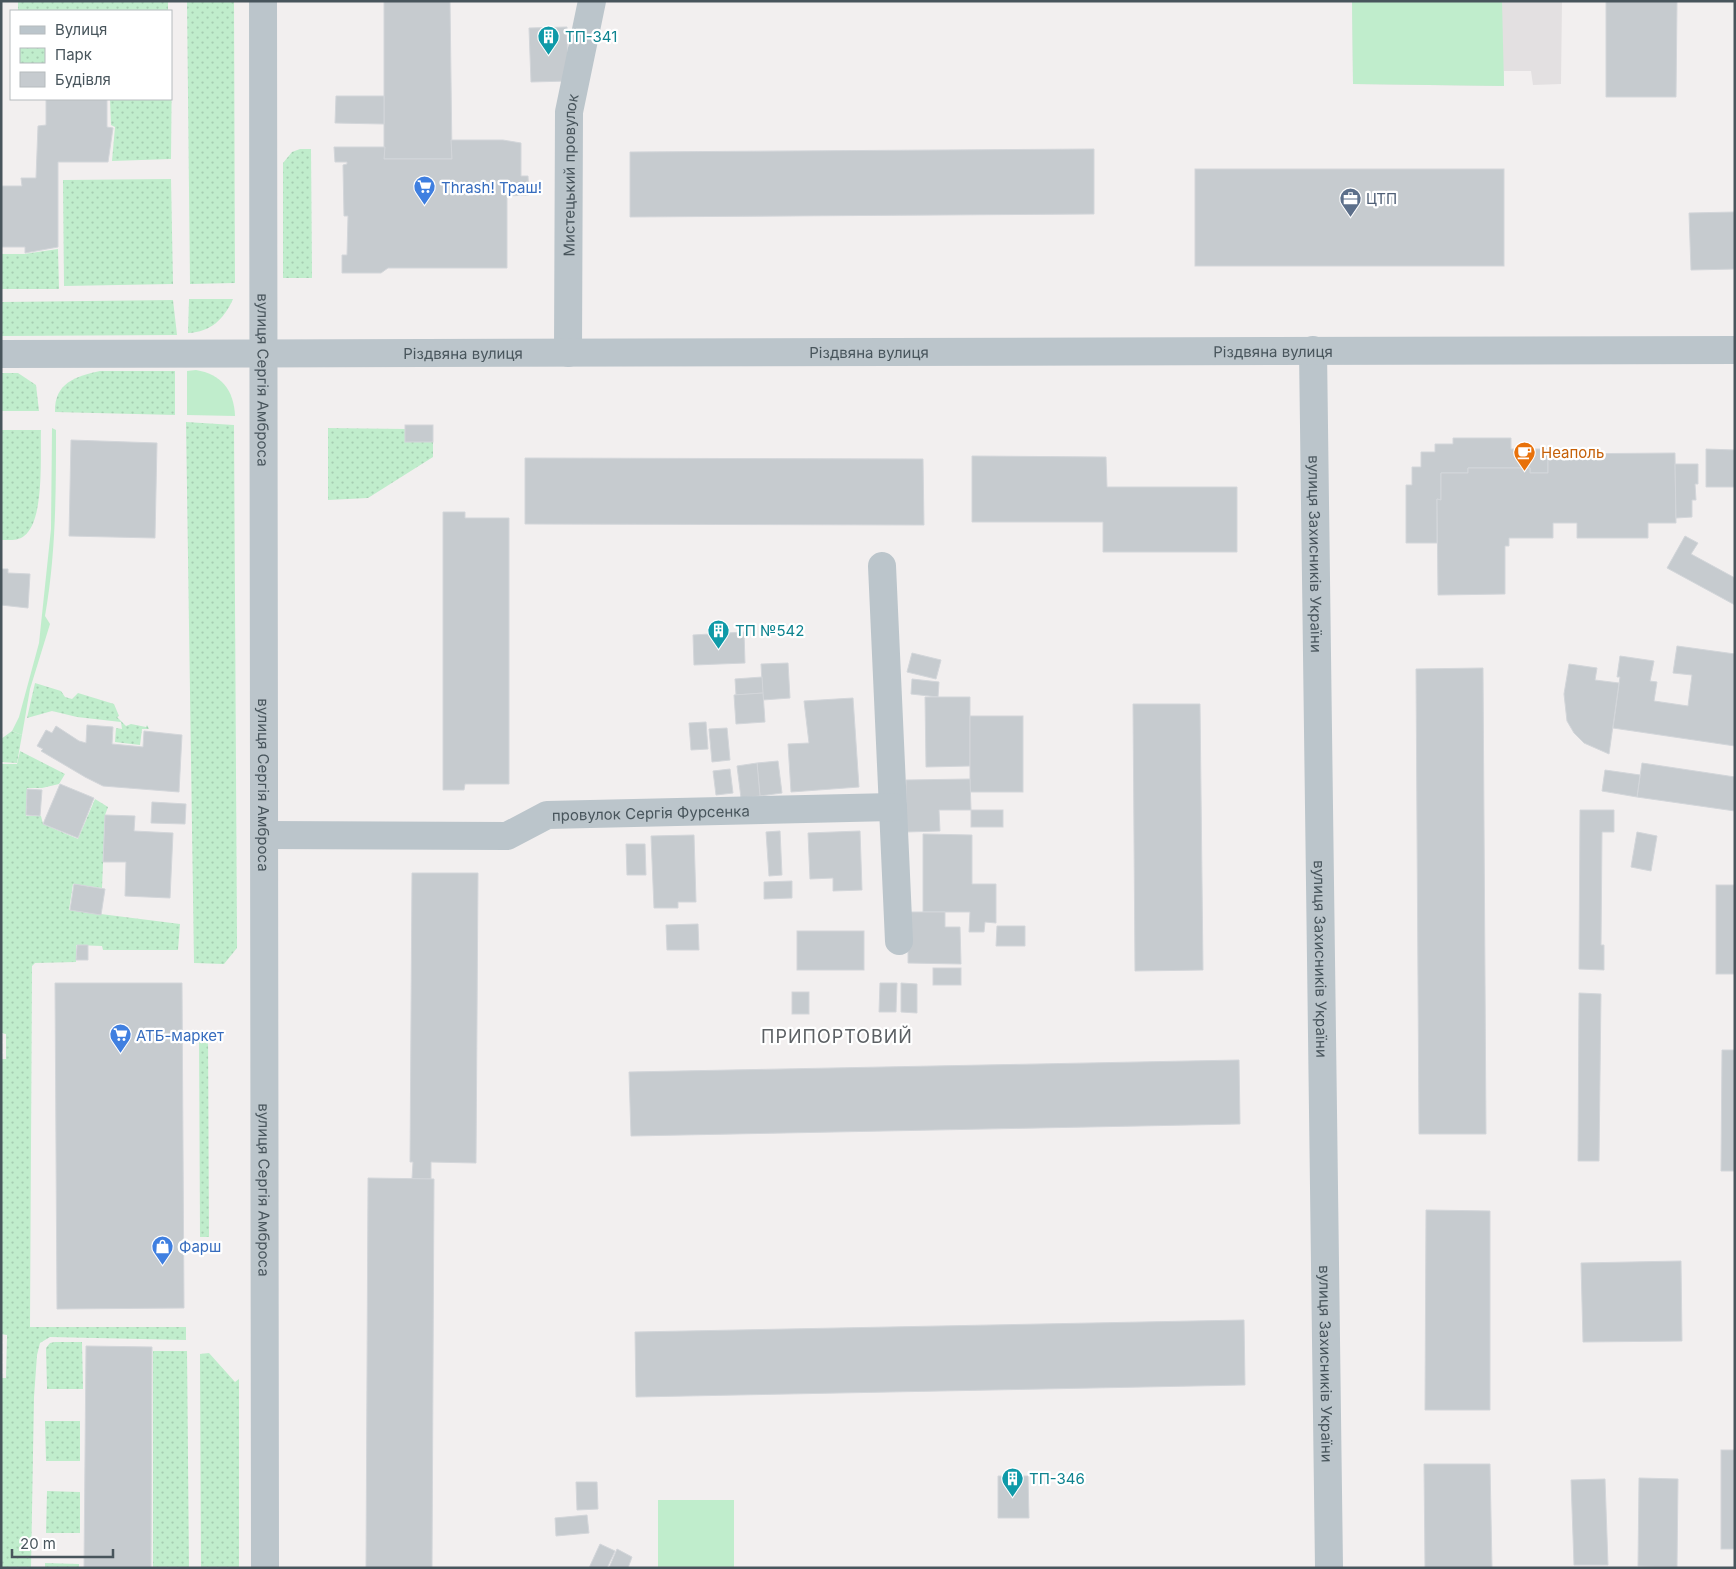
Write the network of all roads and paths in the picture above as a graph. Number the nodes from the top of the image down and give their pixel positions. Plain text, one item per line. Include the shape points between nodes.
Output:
1 (263, 1) edge
2 (592, 1) edge
3 (1313, 350) junction
4 (1735, 350) edge
5 (263, 353) junction
6 (568, 353) junction
7 (1, 354) edge
8 (882, 566) dead end
9 (893, 807) junction
10 (264, 834) junction
11 (899, 941) dead end
12 (265, 1568) edge
13 (1329, 1568) edge

1 - 5 street, вулиця Сергія Амброса
2 - 6 street, Мистецький провулок via 569,112
3 - 4 street, Різдвяна вулиця
3 - 6 street, Різдвяна вулиця
3 - 13 street, вулиця Захисників України
5 - 6 street, Різдвяна вулиця
5 - 7 street, Різдвяна вулиця
5 - 10 street, вулиця Сергія Амброса
8 - 9 street
9 - 10 street, провулок Сергія Фурсенка via 546,815 507,836
9 - 11 street
10 - 12 street, вулиця Сергія Амброса

